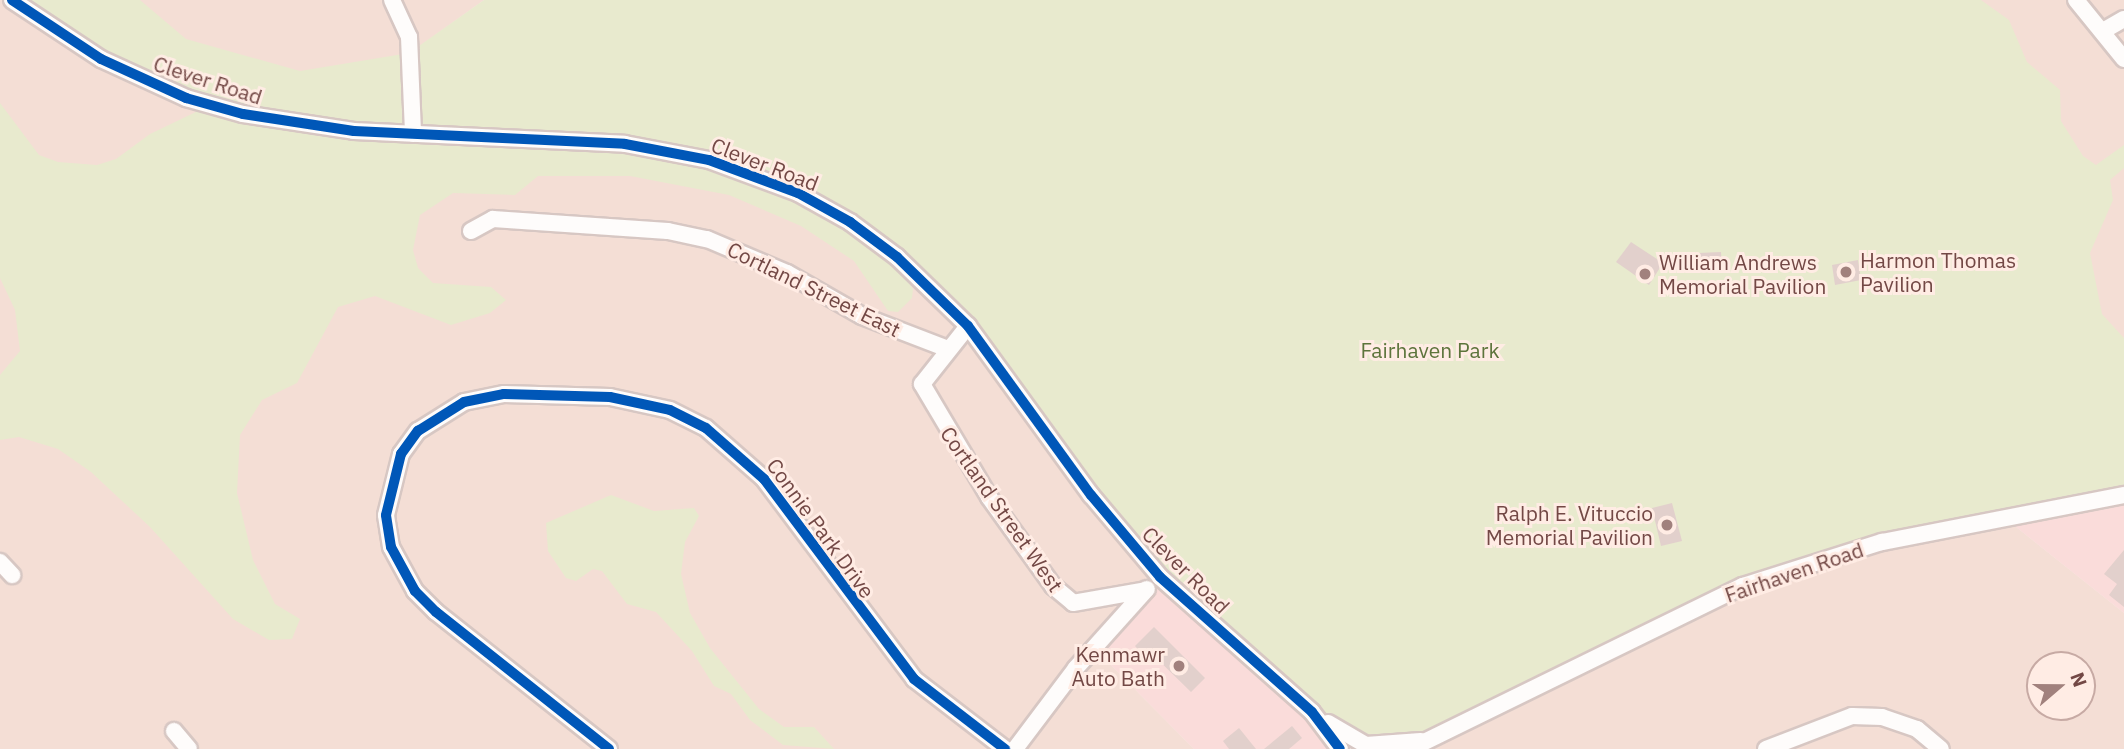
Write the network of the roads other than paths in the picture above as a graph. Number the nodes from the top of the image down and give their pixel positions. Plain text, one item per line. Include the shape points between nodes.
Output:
1 (12, 0) edge
2 (393, 0) edge
3 (2076, 0) edge
4 (2124, 19) edge
5 (2103, 31) junction
6 (2124, 59) edge
7 (413, 134) junction
8 (471, 230) dead end
9 (968, 326) junction
10 (948, 349) junction
11 (2124, 495) edge
12 (0, 562) edge
13 (12, 575) dead end
14 (1160, 577) junction
15 (1146, 590) junction
16 (1312, 712) junction
17 (174, 732) dead end
18 (1427, 740) junction
19 (189, 749) edge
20 (609, 749) edge
21 (1005, 749) edge
22 (1015, 749) edge
23 (1340, 749) edge
24 (1410, 749) edge
25 (1766, 749) edge
26 (1941, 749) edge

1 - 7 street, Clever Road via 101,59 186,98 298,124
2 - 7 street via 409,37
3 - 5 street
4 - 5 street
5 - 6 street
7 - 9 street, Clever Road via 579,138 709,160 798,193 850,222 897,257
8 - 10 street, Cortland Street East via 493,219 668,230 708,239 786,273 862,316
9 - 10 street, Cortland Street West
9 - 14 street, Clever Road via 1091,495
10 - 15 street, Cortland Street West via 925,376 923,394 1053,586 1083,605
11 - 18 street, Fairhaven Road via 1882,542 1743,586
12 - 13 street
14 - 15 street
14 - 16 street, Clever Road
15 - 22 street via 1076,668
16 - 18 street via 1366,745 1389,748
16 - 23 street, Clever Road
17 - 19 street
18 - 24 street, Fairhaven Road
20 - 21 street, Connie Park Drive via 436,612 415,590 391,547 386,514 401,454 418,431 464,402 504,394 610,397 670,410 706,428 764,479 914,679
25 - 26 street via 1852,716 1882,718 1917,729

